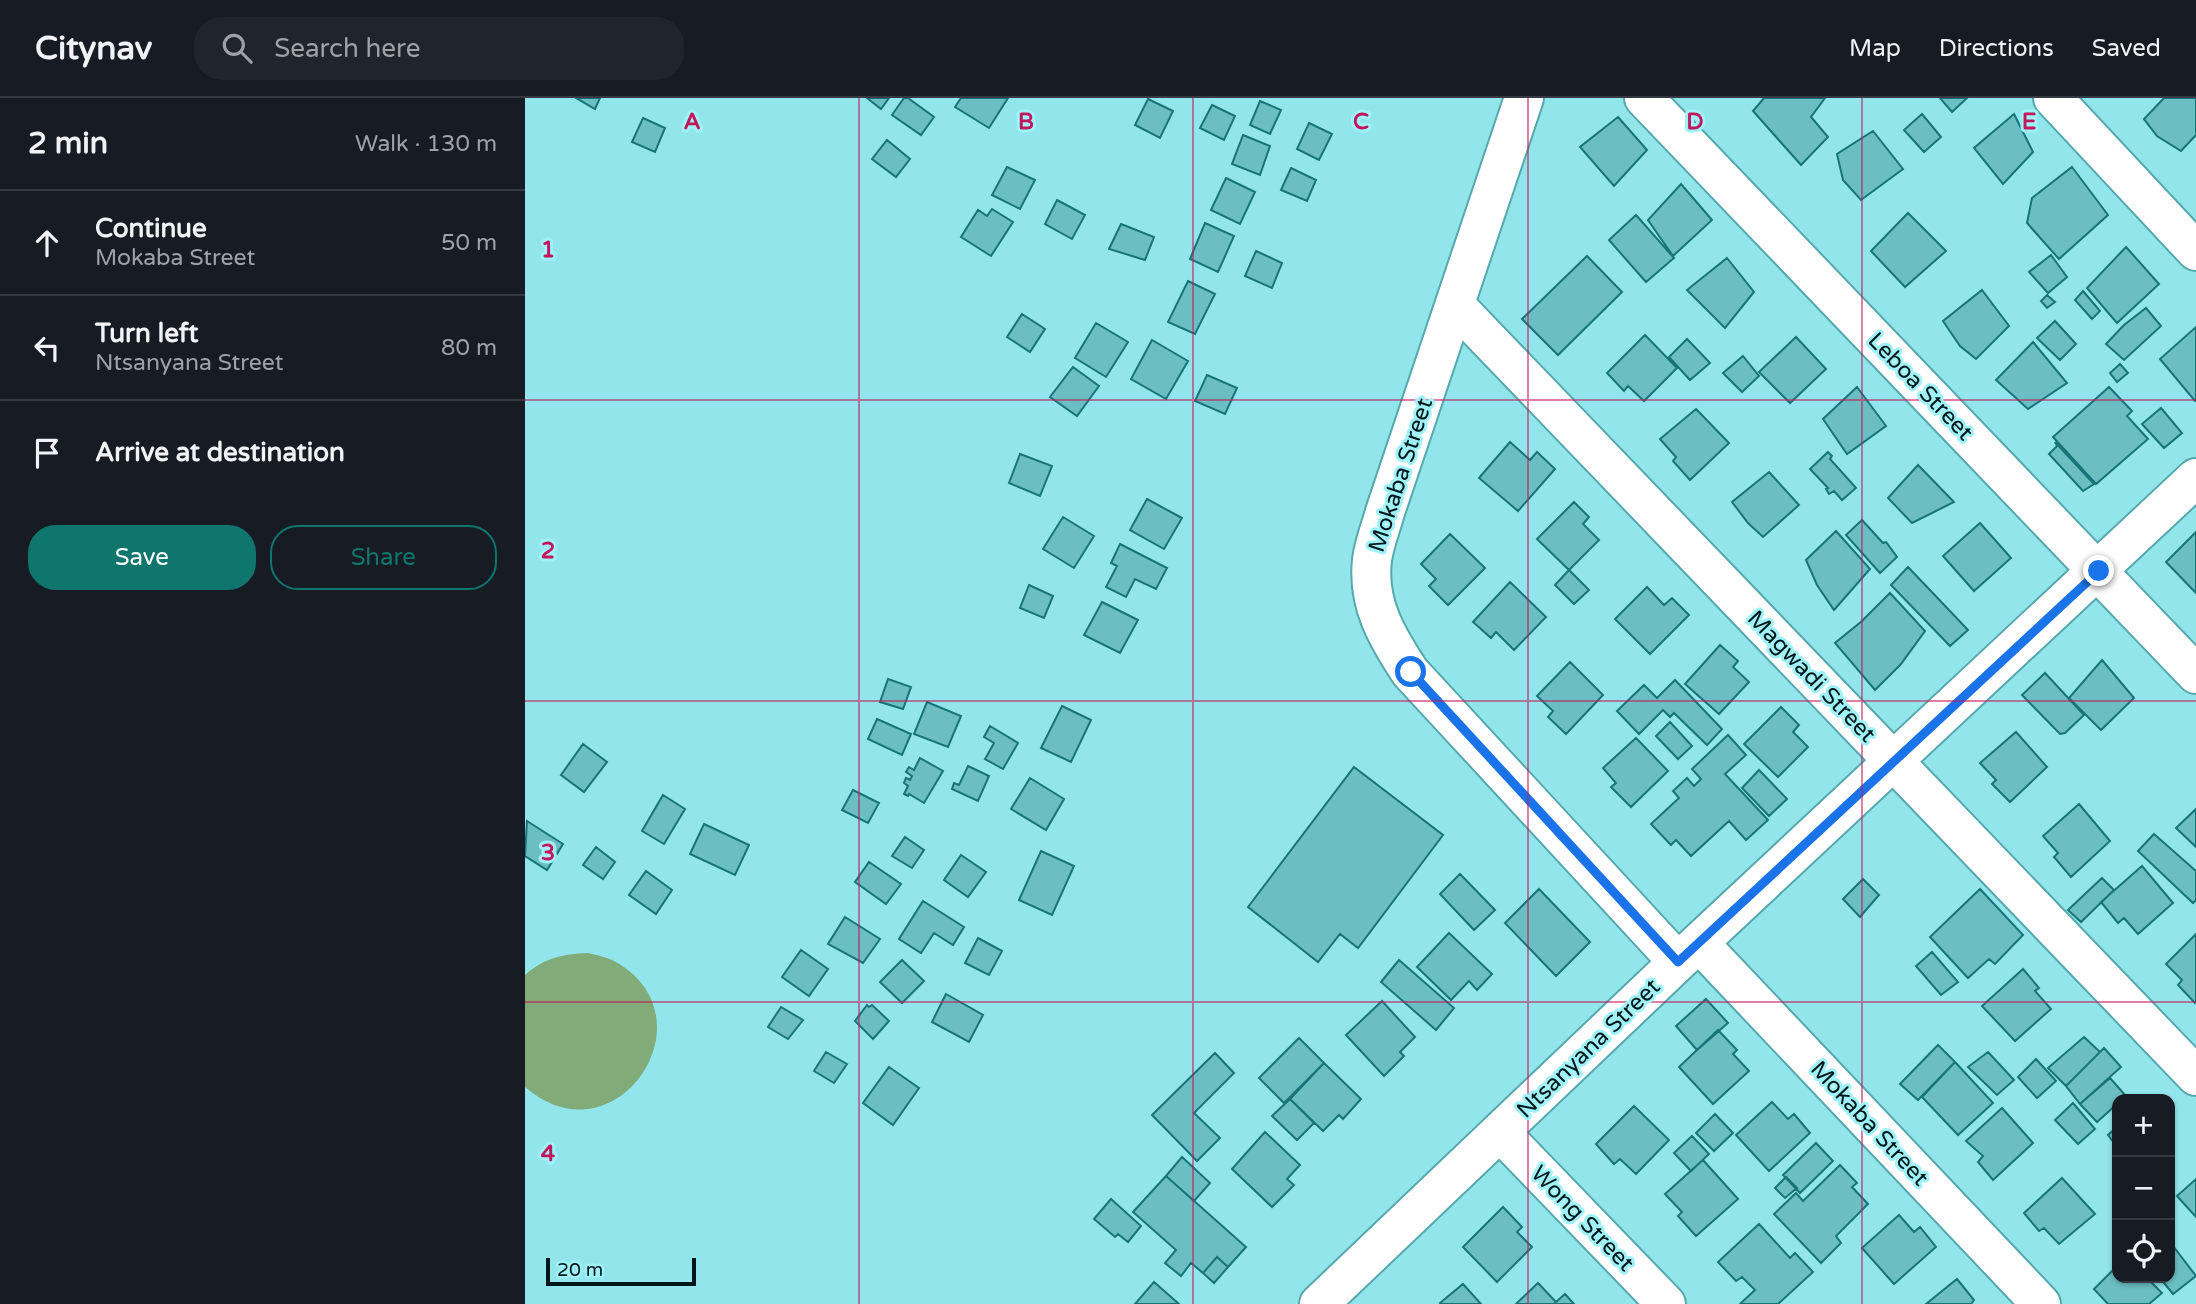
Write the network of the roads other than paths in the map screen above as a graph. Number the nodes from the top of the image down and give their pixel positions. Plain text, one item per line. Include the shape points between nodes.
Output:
1 (1524, 98) edge
2 (1644, 98) edge
3 (2053, 98) edge
4 (2196, 251) edge
5 (1456, 306) junction
6 (2196, 478) edge
7 (2099, 571) junction
8 (2196, 674) edge
9 (1894, 761) junction
10 (1689, 953) junction
11 (2196, 1076) edge
12 (1500, 1132) junction
13 (1319, 1304) edge
14 (1666, 1304) edge
15 (2041, 1304) edge

1 - 5 street, Mokaba Street
2 - 7 street, Leboa Street
3 - 4 street
5 - 9 street, Magwadi Street
5 - 10 street, Mokaba Street via 1385,512 1372,560 1373,600 1387,637 1411,672
6 - 7 street, Ntsanyana Street
7 - 8 street, Leboa Street
7 - 9 street, Ntsanyana Street
9 - 10 street, Ntsanyana Street
9 - 11 street, Magwadi Street
10 - 12 street, Ntsanyana Street
10 - 15 street, Mokaba Street
12 - 13 street, Ntsanyana Street
12 - 14 street, Wong Street

